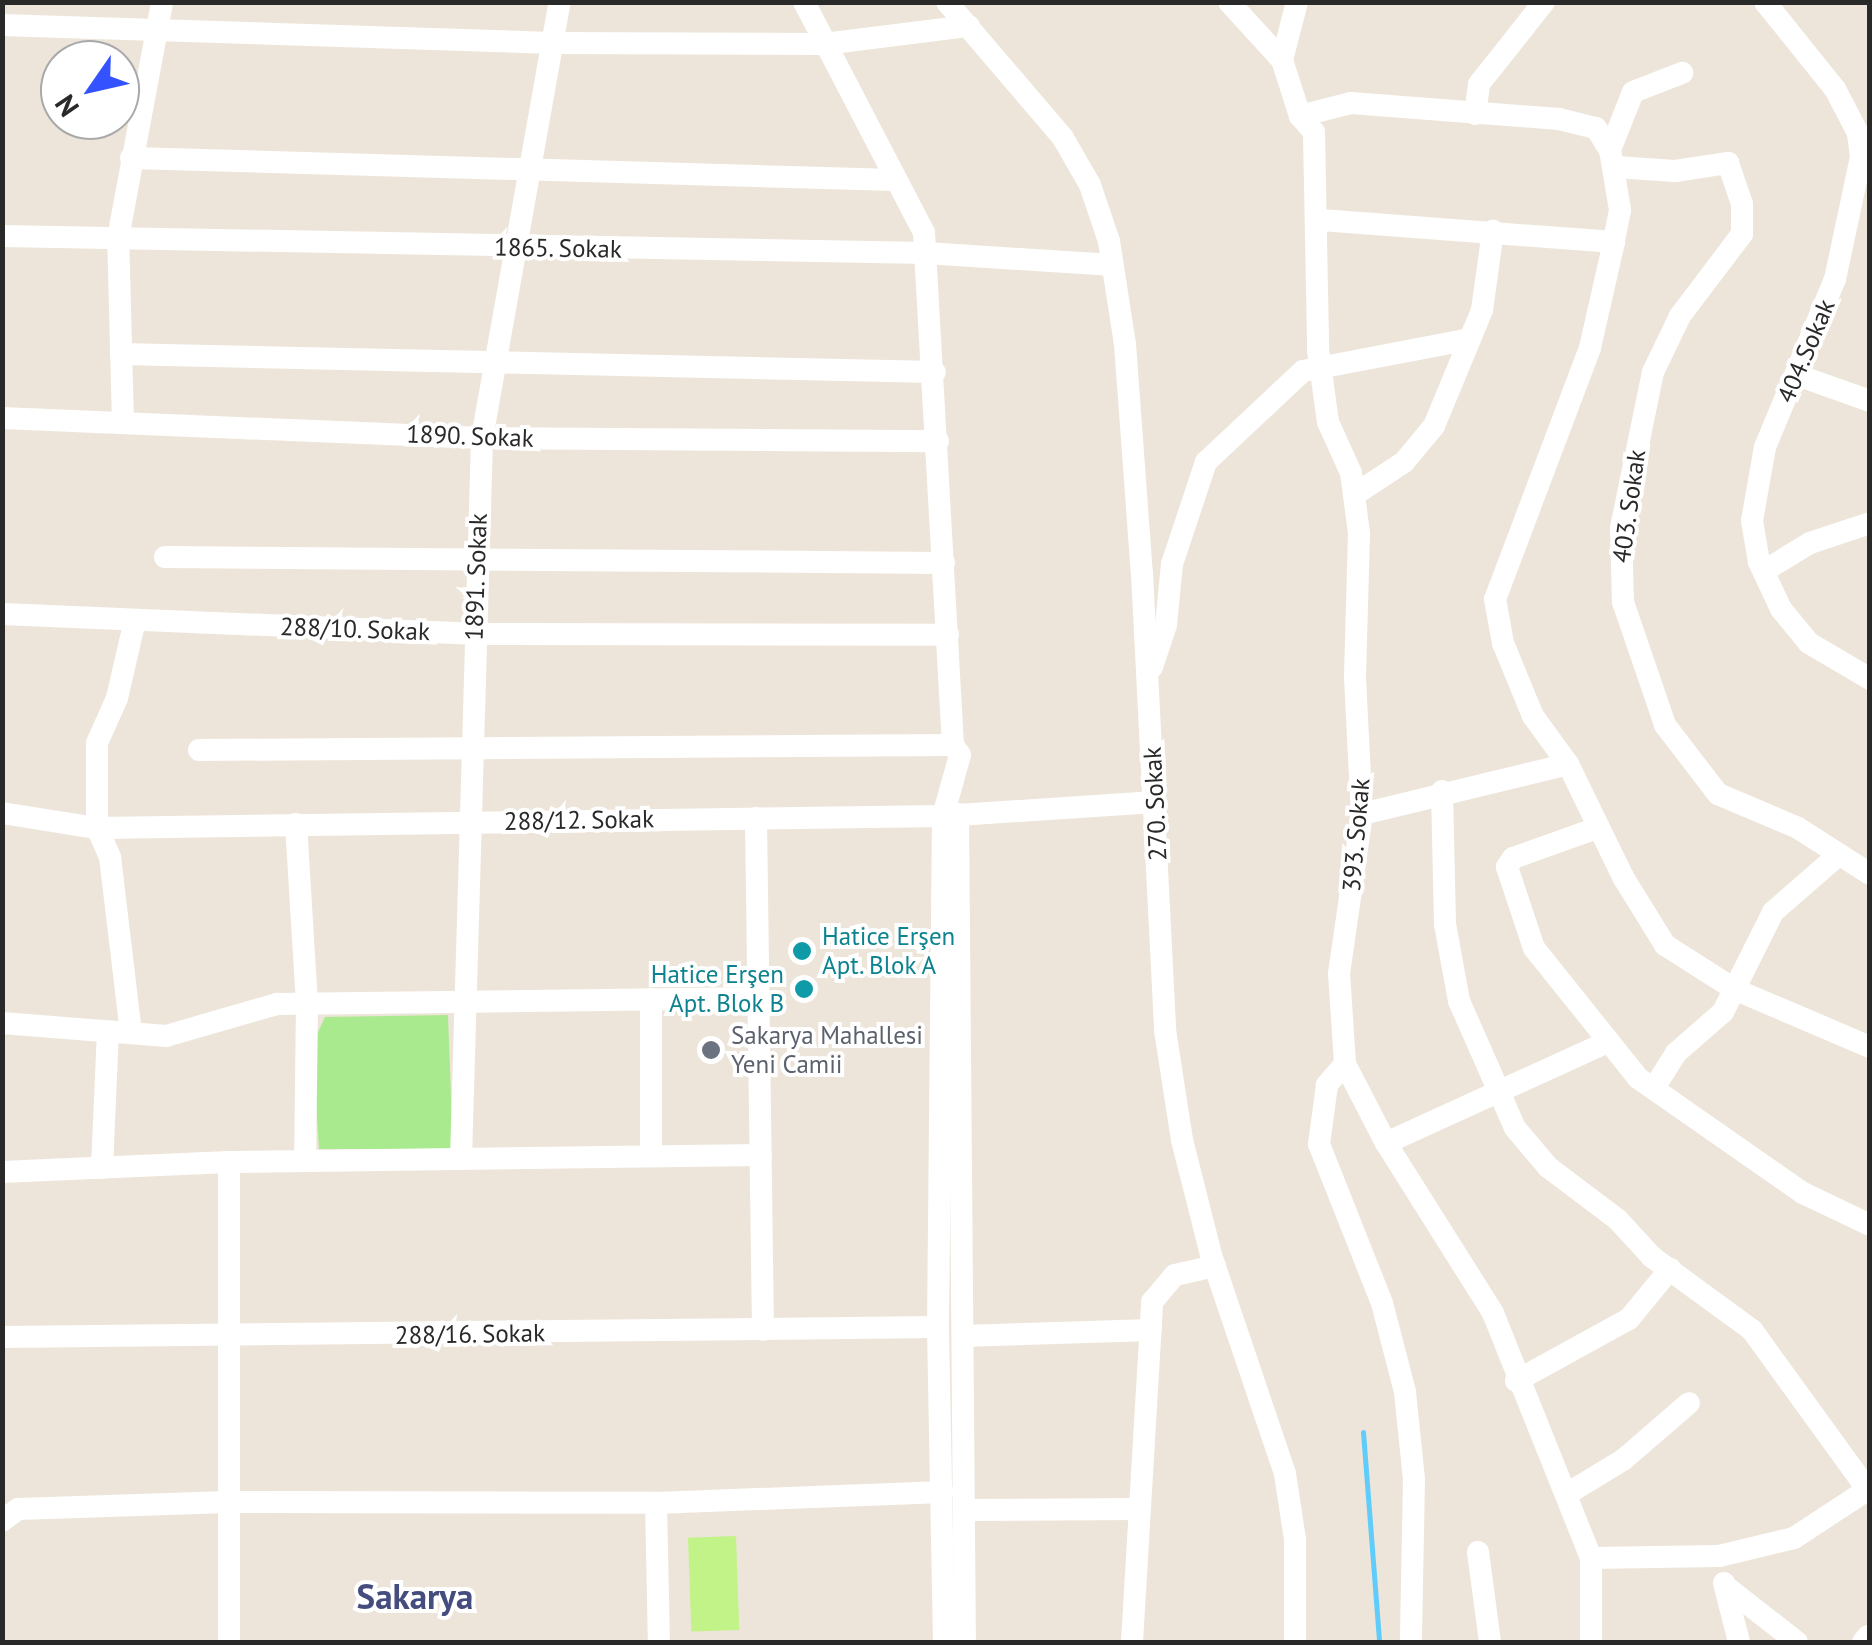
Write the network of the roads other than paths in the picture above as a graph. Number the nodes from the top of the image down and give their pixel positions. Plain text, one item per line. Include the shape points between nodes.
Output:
1 (162, 2) edge
2 (560, 2) edge
3 (804, 2) edge
4 (947, 2) edge
5 (1229, 2) edge
6 (1297, 2) edge
7 (1544, 2) edge
8 (1765, 2) edge
9 (27, 14) edge
10 (2, 25) edge
11 (969, 26) junction
12 (161, 28) junction
13 (552, 42) junction
14 (824, 44) junction
15 (1282, 60) junction
16 (1682, 73) dead end
17 (1475, 114) junction
18 (1300, 116) junction
19 (1865, 156) edge
20 (131, 158) junction
21 (1613, 159) junction
22 (526, 170) junction
23 (896, 180) junction
24 (1321, 220) junction
25 (1493, 231) junction
26 (2, 236) edge
27 (118, 238) junction
28 (1614, 242) junction
29 (511, 248) junction
30 (926, 253) junction
31 (1113, 264) junction
32 (1470, 338) junction
33 (121, 354) junction
34 (494, 364) junction
35 (1313, 371) junction
36 (934, 372) junction
37 (1797, 374) junction
38 (1870, 401) edge
39 (2, 418) edge
40 (123, 423) junction
41 (482, 438) junction
42 (938, 441) junction
43 (1354, 495) junction
44 (1870, 523) edge
45 (165, 557) dead end
46 (944, 563) junction
47 (476, 564) junction
48 (1764, 572) junction
49 (2, 614) edge
50 (135, 620) junction
51 (474, 634) junction
52 (948, 634) junction
53 (1148, 679) junction
54 (1870, 680) edge
55 (470, 746) junction
56 (200, 750) dead end
57 (956, 750) junction
58 (1568, 764) junction
59 (1442, 790) junction
60 (1156, 802) junction
61 (2, 813) edge
62 (950, 814) junction
63 (1362, 814) junction
64 (756, 818) junction
65 (467, 822) junction
66 (296, 824) junction
67 (98, 828) junction
68 (1598, 828) junction
69 (1835, 858) junction
70 (1870, 874) edge
71 (1734, 989) junction
72 (758, 998) junction
73 (651, 999) junction
74 (462, 1002) junction
75 (308, 1004) junction
76 (2, 1023) edge
77 (120, 1032) junction
78 (1605, 1043) junction
79 (1870, 1047) edge
80 (1345, 1064) junction
81 (1654, 1088) junction
82 (1498, 1092) junction
83 (1386, 1143) junction
84 (760, 1155) junction
85 (651, 1156) junction
86 (461, 1159) junction
87 (305, 1161) junction
88 (229, 1162) junction
89 (102, 1168) junction
90 (2, 1172) edge
91 (1870, 1226) edge
92 (1215, 1266) junction
93 (1670, 1269) junction
94 (938, 1327) junction
95 (763, 1330) junction
96 (1150, 1330) junction
97 (964, 1336) junction
98 (2, 1337) edge
99 (227, 1338) junction
100 (1516, 1381) junction
101 (1689, 1403) dead end
102 (1869, 1489) edge
103 (943, 1492) junction
104 (1567, 1494) junction
105 (228, 1502) junction
106 (656, 1504) junction
107 (964, 1510) junction
108 (1139, 1510) junction
109 (2, 1521) edge
110 (1478, 1552) dead end
111 (1720, 1556) junction
112 (1591, 1558) junction
113 (1725, 1586) junction
114 (228, 1642) edge
115 (660, 1642) edge
116 (944, 1642) edge
117 (965, 1642) edge
118 (1132, 1642) edge
119 (1295, 1642) edge
120 (1411, 1642) edge
121 (1490, 1642) edge
122 (1590, 1642) edge
123 (1739, 1642) edge
124 (1796, 1642) edge

1 - 12 street
2 - 13 street, 1891. Sokak
3 - 14 street
4 - 11 street, 270. Sokak
5 - 15 street, 393. Sokak
6 - 15 street
7 - 17 street via 1479,84
8 - 19 street, 404.Sokak via 1835,89
9 - 10 street
9 - 12 street
11 - 14 street
11 - 31 street, 270. Sokak via 1062,138 1090,186
12 - 13 street
12 - 20 street
13 - 14 street
13 - 22 street, 1891. Sokak
14 - 23 street
15 - 18 street, 393. Sokak
16 - 21 street via 1633,92
17 - 18 street via 1351,104
17 - 21 street via 1596,128
18 - 24 street, 393. Sokak via 1314,132
19 - 37 street, 404.Sokak via 1835,280
20 - 22 street
20 - 27 street
21 - 28 street
21 - 69 street, 403. Sokak via 1674,171 1728,163 1742,204 1742,234 1680,316 1653,372 1621,528 1623,602 1665,725 1697,774 1718,794 1798,828
22 - 23 street
22 - 29 street, 1891. Sokak
23 - 30 street via 924,233
24 - 25 street
24 - 35 street, 393. Sokak
25 - 28 street
25 - 32 street via 1482,310
26 - 27 street, 1865. Sokak
27 - 29 street, 1865. Sokak
27 - 33 street
28 - 58 street via 1584,366 1495,599 1514,679
29 - 30 street, 1865. Sokak
29 - 34 street, 1891. Sokak
30 - 31 street, 1865. Sokak
30 - 36 street
31 - 53 street, 270. Sokak via 1125,344
32 - 35 street
32 - 43 street via 1420,448
33 - 34 street
33 - 40 street
34 - 36 street
34 - 41 street, 1891. Sokak
35 - 43 street, 393. Sokak
35 - 53 street via 1206,462 1172,564 1166,626
36 - 42 street
37 - 38 street
37 - 48 street, 404.Sokak via 1765,447 1752,520
39 - 40 street, 1890. Sokak
40 - 41 street, 1890. Sokak
41 - 42 street, 1890. Sokak
41 - 47 street, 1891. Sokak
42 - 46 street
43 - 63 street, 393. Sokak
44 - 48 street via 1810,543
45 - 47 street
46 - 47 street
46 - 52 street
47 - 51 street, 1891. Sokak
48 - 54 street, 404.Sokak via 1781,609 1810,643
49 - 50 street, 288/10. Sokak
50 - 51 street, 288/10. Sokak
50 - 67 street via 117,698 96,743
51 - 52 street, 288/10. Sokak
51 - 55 street, 1891. Sokak
52 - 57 street
53 - 60 street, 270. Sokak
55 - 56 street
55 - 57 street
55 - 65 street, 1891. Sokak
57 - 62 street
58 - 59 street
58 - 68 street
59 - 63 street
59 - 82 street via 1445,924 1458,1001
60 - 62 street, 288/12. Sokak
60 - 92 street, 270. Sokak via 1165,1030 1182,1140
61 - 67 street, 288/12. Sokak
62 - 64 street, 288/12. Sokak
62 - 94 street
62 - 97 street
63 - 80 street, 393. Sokak via 1339,973
64 - 65 street, 288/12. Sokak
64 - 72 street
65 - 66 street, 288/12. Sokak
65 - 74 street, 1891. Sokak
66 - 67 street, 288/12. Sokak
66 - 75 street
67 - 77 street via 110,857
68 - 71 street via 1666,944
68 - 78 street via 1512,858 1507,867 1534,948
69 - 70 street, 403. Sokak
69 - 71 street via 1773,912
71 - 79 street
71 - 81 street via 1723,1012 1676,1054
72 - 73 street
72 - 84 street
73 - 74 street
73 - 85 street
74 - 75 street
74 - 86 street, 1891. Sokak
75 - 77 street via 216,1018 166,1036
75 - 87 street
76 - 77 street
77 - 89 street
78 - 81 street
78 - 82 street
80 - 83 street, 393. Sokak
80 - 120 street via 1328,1084 1319,1144 1382,1304 1405,1392 1414,1480
81 - 91 street via 1802,1193
82 - 83 street
82 - 93 street via 1528,1147
83 - 100 street, 393. Sokak via 1493,1313
84 - 85 street
84 - 95 street
85 - 86 street
86 - 87 street
87 - 88 street
88 - 89 street
88 - 99 street
89 - 90 street
92 - 96 street via 1175,1275 1160,1286
92 - 119 street, 270. Sokak via 1285,1474 1295,1539
93 - 100 street via 1629,1319
93 - 102 street via 1752,1330
94 - 95 street, 288/16. Sokak
94 - 103 street
95 - 99 street, 288/16. Sokak
96 - 97 street
96 - 108 street
97 - 107 street
98 - 99 street, 288/16. Sokak
99 - 105 street
100 - 104 street, 393. Sokak
101 - 104 street via 1623,1460
102 - 111 street via 1794,1538
103 - 106 street
103 - 116 street
104 - 112 street, 393. Sokak
105 - 106 street
105 - 109 street via 18,1509
105 - 114 street
106 - 115 street
107 - 108 street
107 - 117 street
108 - 118 street
110 - 121 street
111 - 112 street
111 - 113 street
112 - 122 street, 393. Sokak
113 - 123 street
113 - 124 street

